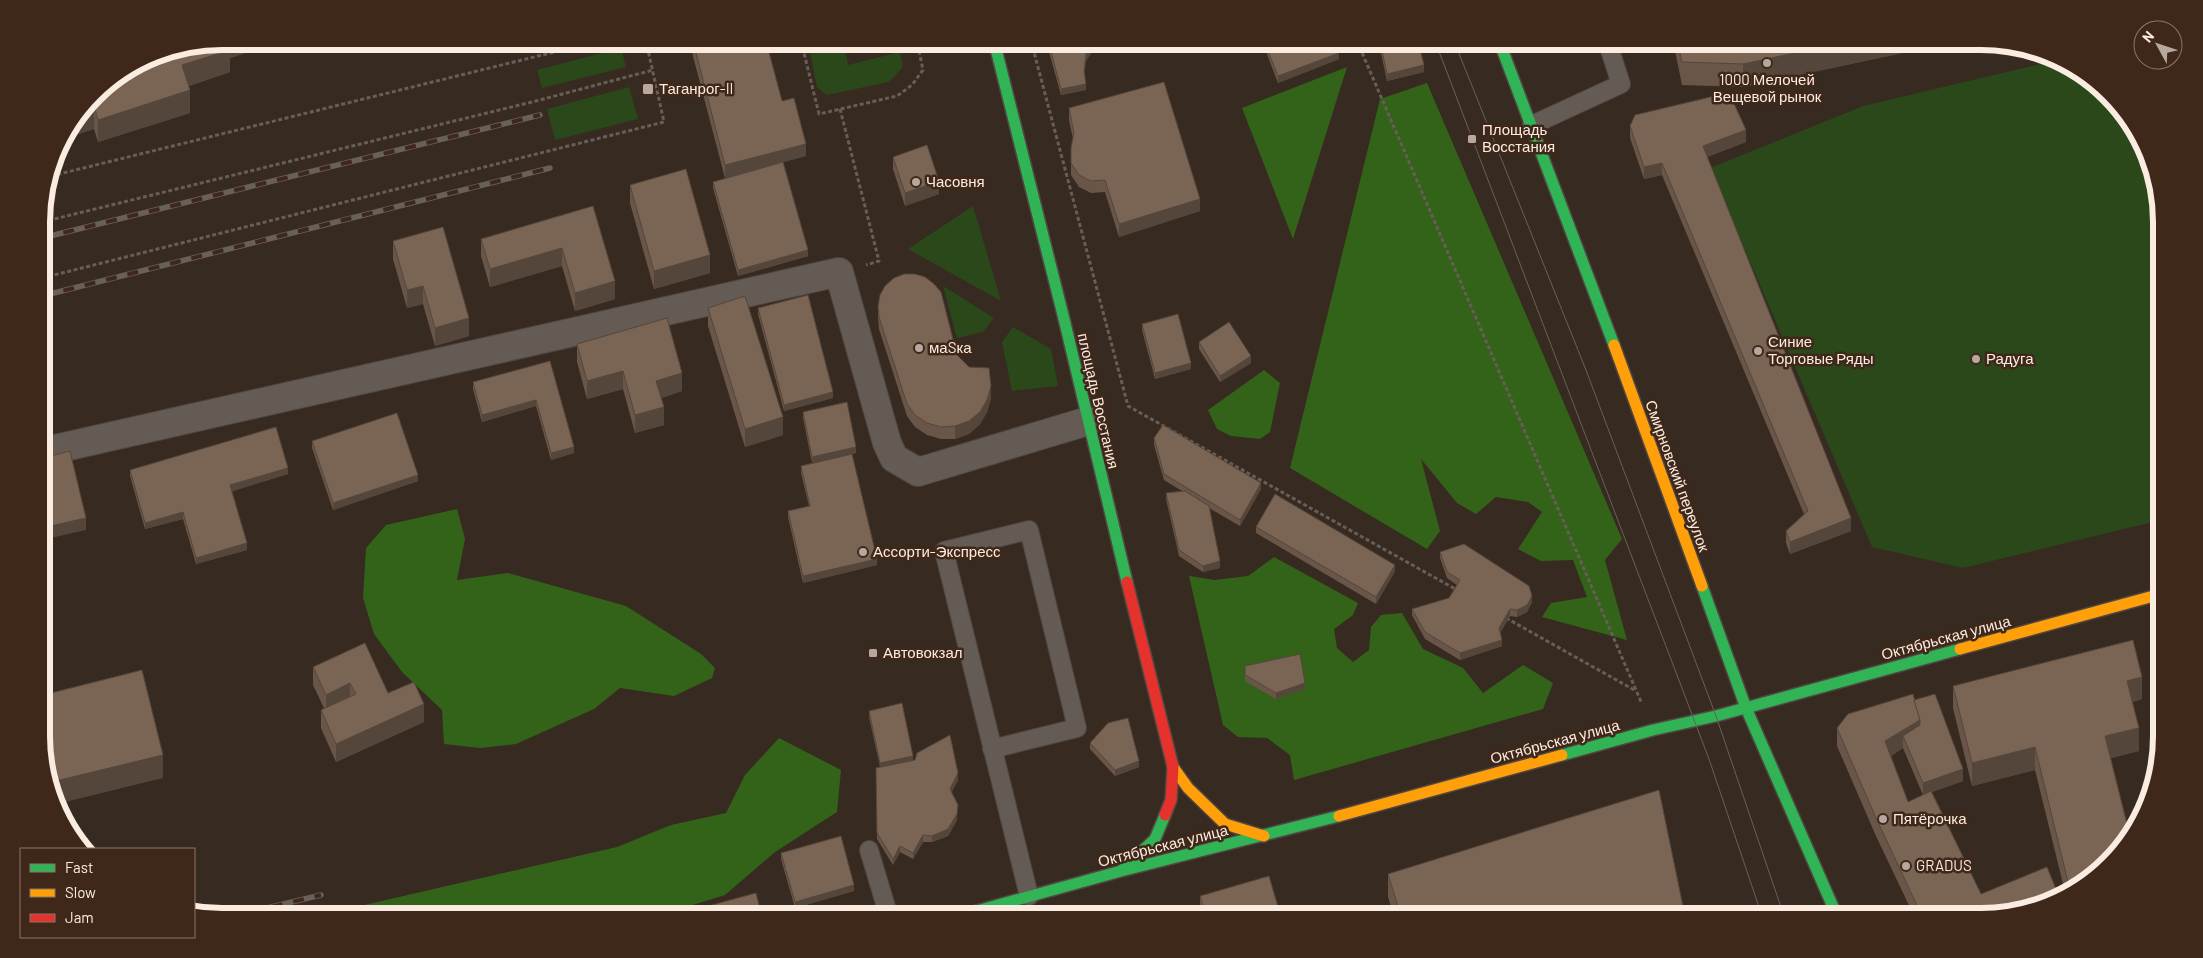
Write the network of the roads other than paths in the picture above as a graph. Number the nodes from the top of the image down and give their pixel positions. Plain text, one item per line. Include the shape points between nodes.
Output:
1 (996, 50) edge
2 (1503, 50) edge
3 (1610, 50) edge
4 (1532, 125) junction
5 (1088, 420) junction
6 (50, 450) edge
7 (2153, 596) edge
8 (1746, 708) junction
9 (992, 749) junction
10 (1173, 767) junction
11 (1266, 836) junction
12 (869, 850) dead end
13 (1121, 871) junction
14 (1029, 896) junction
15 (886, 908) edge
16 (987, 908) edge
17 (1834, 908) edge

1 - 5 main road, площадь Восстания
2 - 4 main road, Смирновский переулок
3 - 4 lane via 1622,84
4 - 8 main road, Смирновский переулок
5 - 6 street via 918,472 894,458 839,272
5 - 10 main road, площадь Восстания
7 - 8 main road, Октябрьская улица
8 - 11 main road, Октябрьская улица via 1653,730
8 - 17 main road, Смирновский переулок
9 - 9 lane via 944,551 1029,530 1077,728
9 - 14 lane
10 - 11 main road, площадь Восстания via 1188,788 1225,824
10 - 13 main road, площадь Восстания via 1171,800 1155,839
11 - 13 main road, Октябрьская улица
12 - 15 lane
13 - 14 main road, Октябрьская улица
14 - 16 main road, Октябрьская улица

